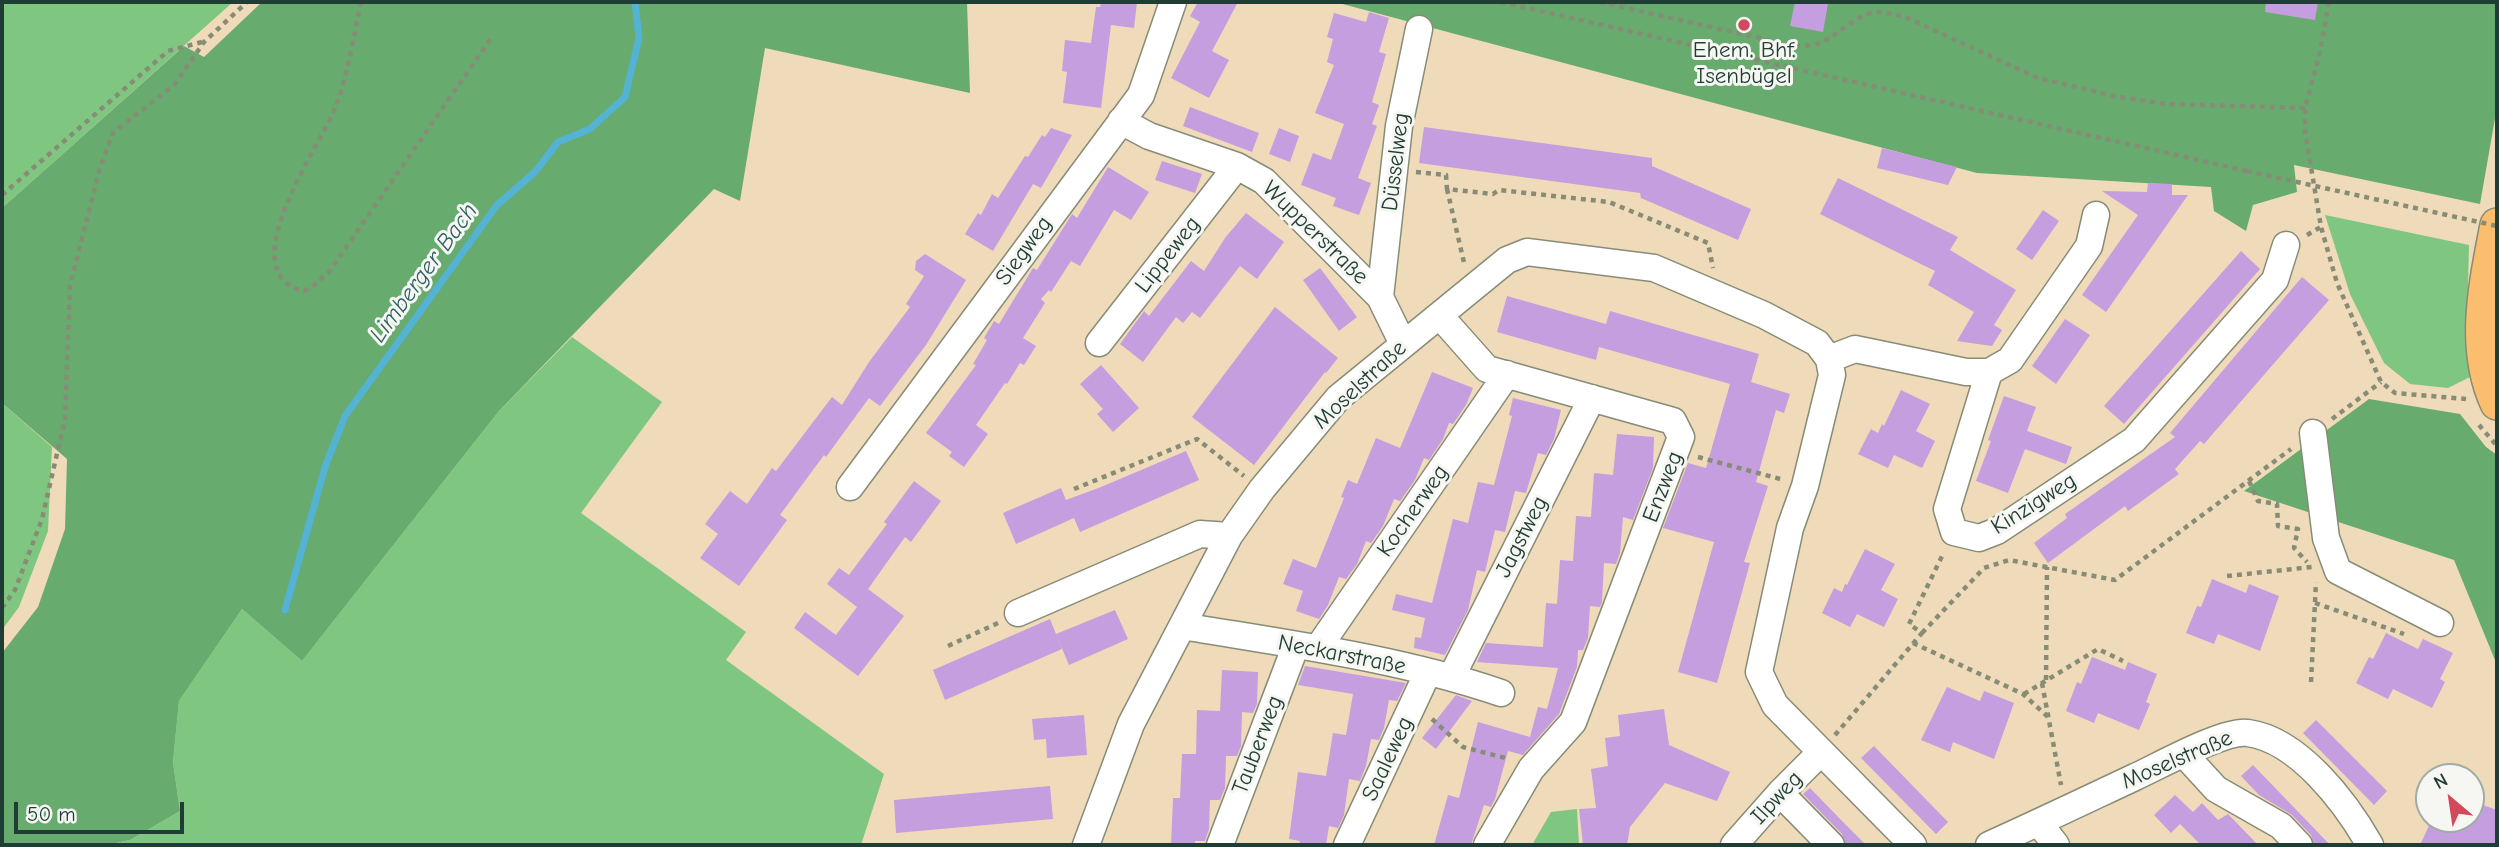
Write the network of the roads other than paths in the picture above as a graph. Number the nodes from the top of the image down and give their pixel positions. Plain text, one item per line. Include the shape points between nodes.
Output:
1 (1173, 2) edge
2 (1419, 29) dead end
3 (1121, 121) junction
4 (1237, 166) junction
5 (2095, 215) dead end
6 (2497, 225) edge
7 (2286, 245) dead end
8 (1380, 297) junction
9 (1440, 316) junction
10 (1099, 343) dead end
11 (1403, 344) junction
12 (1829, 359) junction
13 (1989, 372) junction
14 (1507, 374) junction
15 (1592, 398) junction
16 (2482, 401) edge
17 (2313, 433) road end
18 (850, 487) dead end
19 (1229, 536) junction
20 (1018, 613) road end
21 (2440, 623) dead end
22 (1182, 626) junction
23 (1307, 647) junction
24 (1440, 674) junction
25 (1501, 693) dead end
26 (1821, 752) junction
27 (2184, 754) junction
28 (1780, 793) junction
29 (2039, 823) junction
30 (1086, 845) edge
31 (1220, 845) edge
32 (1347, 845) edge
33 (1487, 845) edge
34 (1734, 845) edge
35 (1831, 845) edge
36 (1913, 845) edge
37 (1989, 845) edge
38 (2056, 845) edge
39 (2299, 845) edge
40 (2370, 845) edge

1 - 3 street, Siegweg via 1141,94
2 - 8 street, Düsselweg via 1399,127
3 - 4 street, Wupperstraße via 1149,136
3 - 18 street, Siegweg
4 - 8 street, Wupperstraße via 1264,181
4 - 10 street, Lippeweg
5 - 13 street via 2089,246 2010,360
6 - 16 main road via 2481,334 2491,390
7 - 13 street, Kinzigweg via 2275,280 2134,440 1997,531 1979,538 1954,532 1947,509
8 - 11 street, Wupperstraße
9 - 11 street, Moselstraße
9 - 12 street, Moselstraße via 1507,260 1527,252 1654,268 1817,343
9 - 14 street, Enzweg via 1488,369
11 - 19 street, Moselstraße via 1338,398
12 - 13 street via 1855,349 1966,372
12 - 26 street via 1832,375 1790,528 1759,671 1775,705
14 - 15 street, Enzweg
14 - 23 street, Kocherweg
15 - 24 street, Jagstweg
15 - 33 street, Enzweg via 1673,421 1681,437 1573,722 1534,766
17 - 21 street via 2326,538 2338,571
19 - 20 street via 1200,534
19 - 22 street, Moselstraße
22 - 23 street, Neckarstraße
22 - 30 street, Moselstraße via 1131,724
23 - 24 street, Neckarstraße
23 - 31 street, Tauberweg
24 - 25 street, Neckarstraße
24 - 32 street, Saaleweg via 1413,703
26 - 28 street, Ilpweg
26 - 36 street
27 - 29 street, Moselstraße
27 - 39 street via 2216,789 2281,827
27 - 40 street, Moselstraße via 2246,732 2274,739 2312,768
28 - 34 street, Ilpweg
28 - 35 street
29 - 37 street, Moselstraße
29 - 38 street

